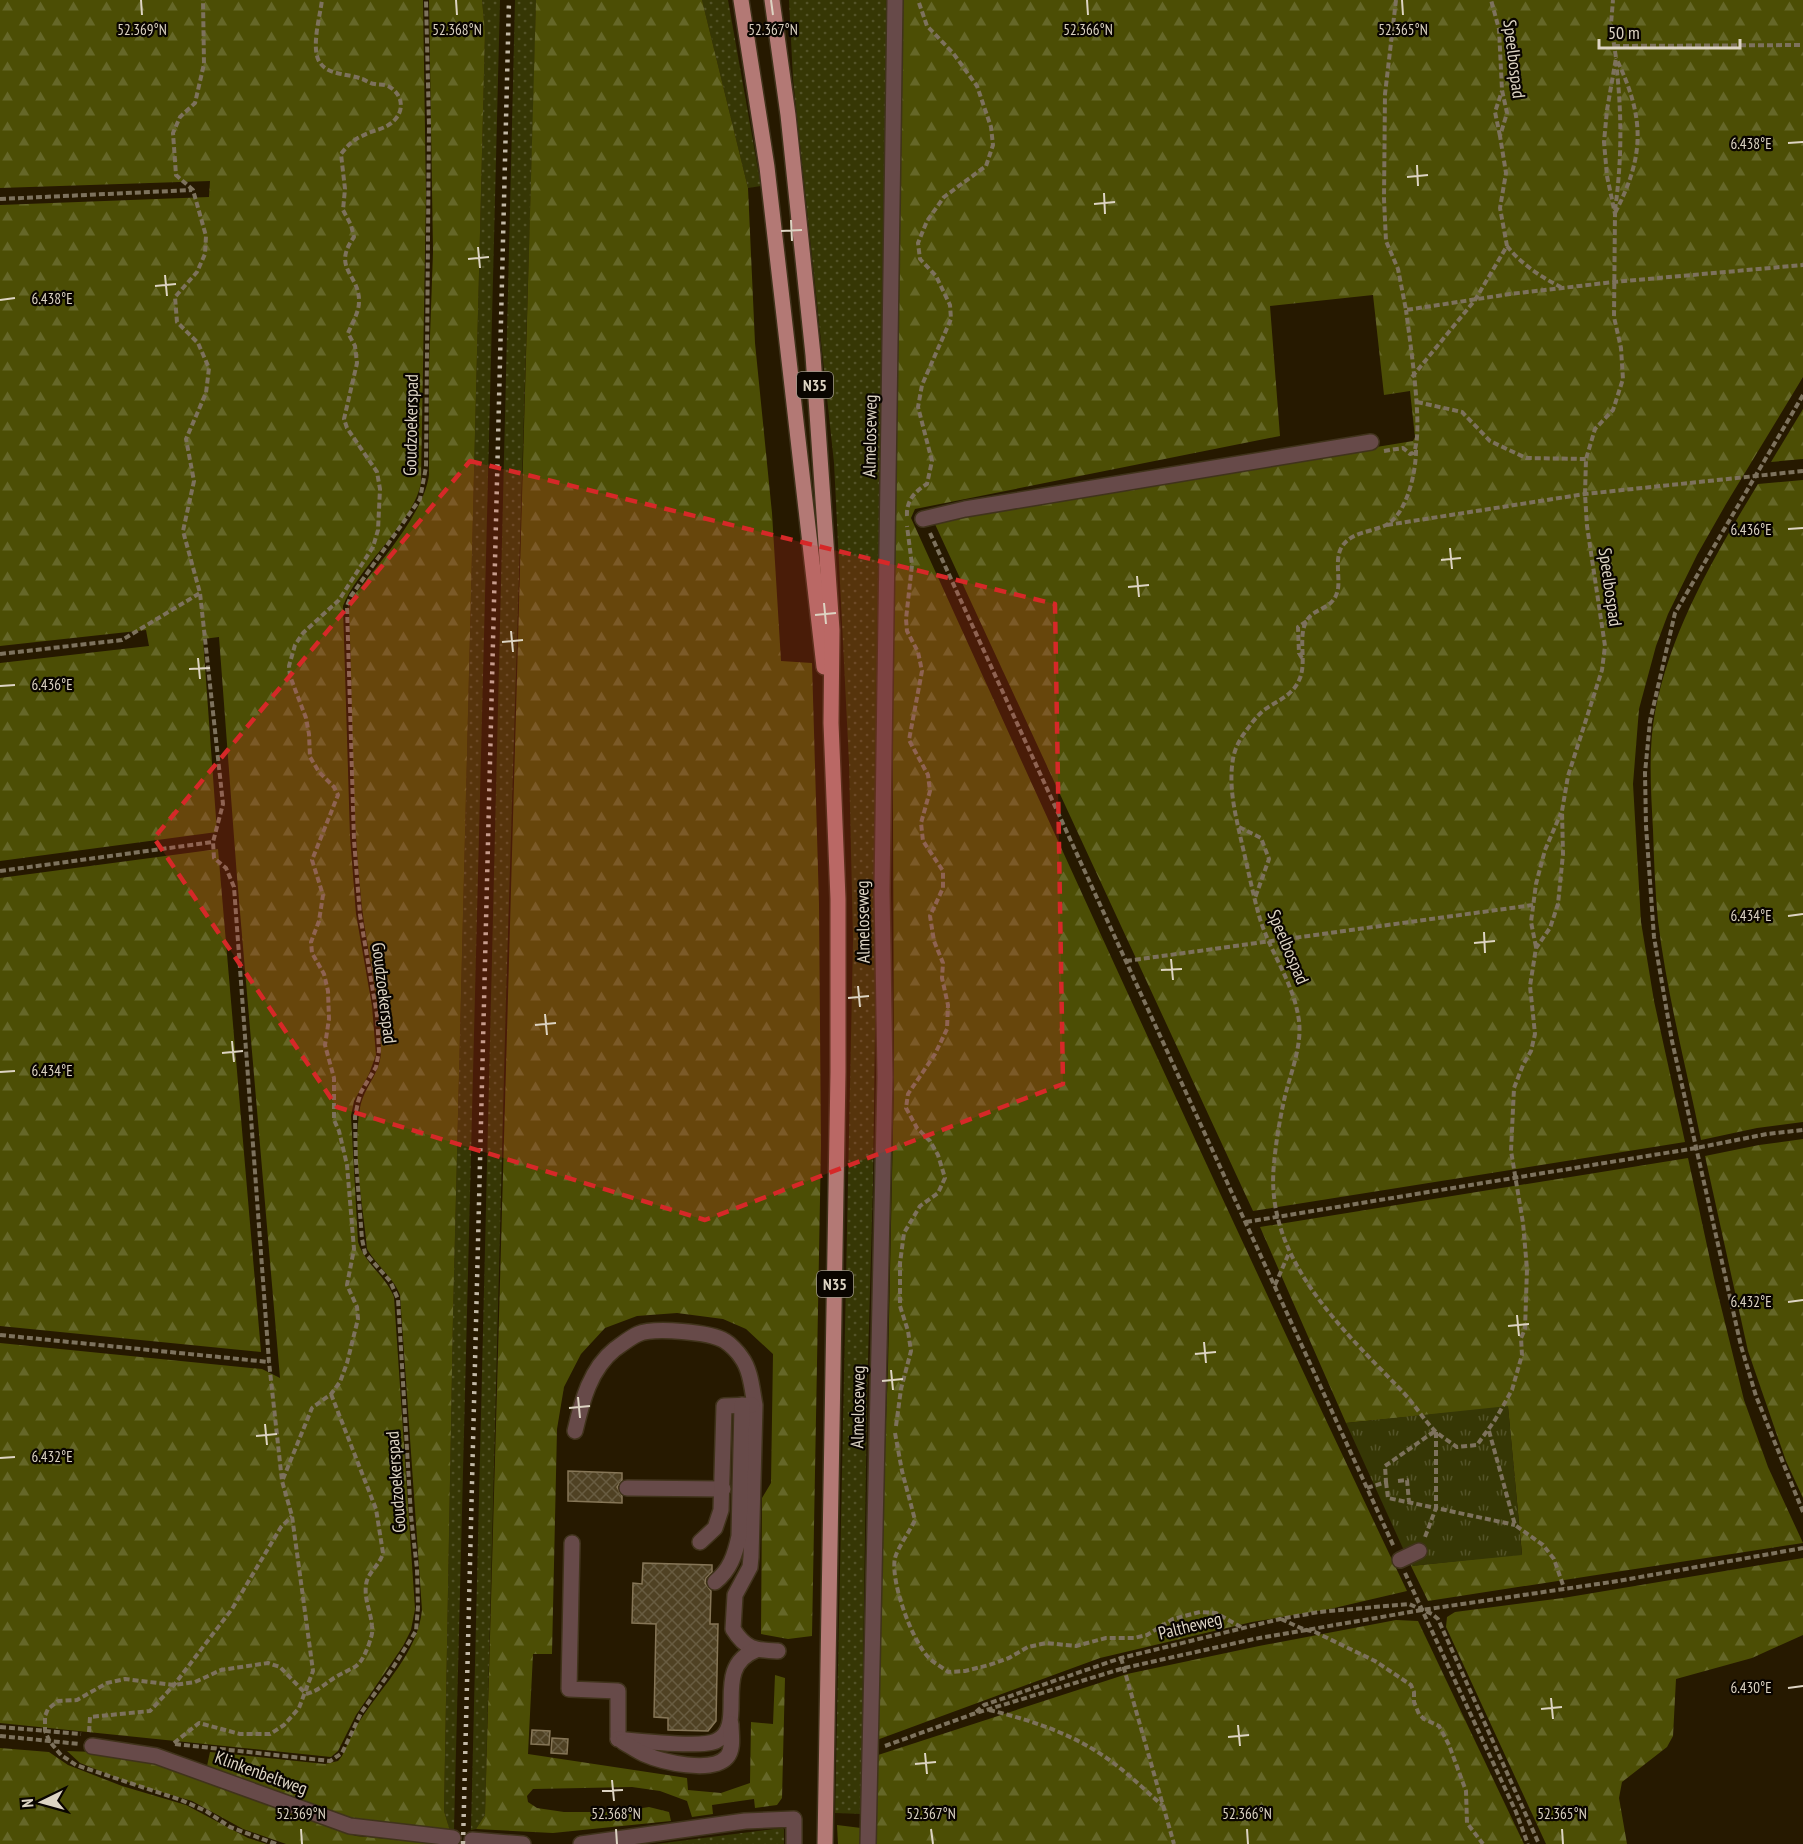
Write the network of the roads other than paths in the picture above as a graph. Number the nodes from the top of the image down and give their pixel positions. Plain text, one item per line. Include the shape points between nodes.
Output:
1 (741, 0) edge
2 (772, 0) edge
3 (895, 0) edge
4 (1371, 442) road end
5 (923, 519) road end
6 (831, 723) junction
7 (748, 1405) junction
8 (575, 1431) dead end
9 (627, 1488) dead end
10 (723, 1490) junction
11 (700, 1542) dead end
12 (572, 1543) dead end
13 (1419, 1551) road end
14 (1400, 1560) road end
15 (715, 1582) dead end
16 (756, 1650) junction
17 (778, 1651) dead end
18 (731, 1721) junction
19 (91, 1738) road end
20 (618, 1739) junction
21 (453, 1838) dead end
22 (472, 1840) dead end
23 (523, 1844) edge
24 (581, 1844) edge
25 (794, 1844) edge
26 (825, 1844) edge
27 (867, 1844) edge

1 - 6 main road, N35 via 767,167
2 - 6 main road, N35 via 815,378 832,630
3 - 27 street, Almeloseweg via 882,890 885,1077
4 - 5 street
6 - 26 main road, Almeloseweg / N35 via 838,899 838,1072
7 - 8 street via 751,1380 742,1357 724,1340 665,1330 639,1333 614,1350 596,1370
7 - 10 street via 724,1406
7 - 15 street via 739,1536 726,1573
7 - 16 street via 751,1557 735,1595 733,1629 745,1645
9 - 10 street
10 - 11 street via 715,1528
12 - 20 street via 569,1689 618,1691
13 - 14 street
16 - 17 street
16 - 18 street via 745,1654 735,1669
18 - 20 street via 722,1737 711,1743
18 - 20 street via 731,1748 727,1757 715,1764 681,1765 645,1755
19 - 21 street, Klinkenbeltweg via 156,1756 350,1826
22 - 23 street
24 - 25 street via 745,1821 794,1819

